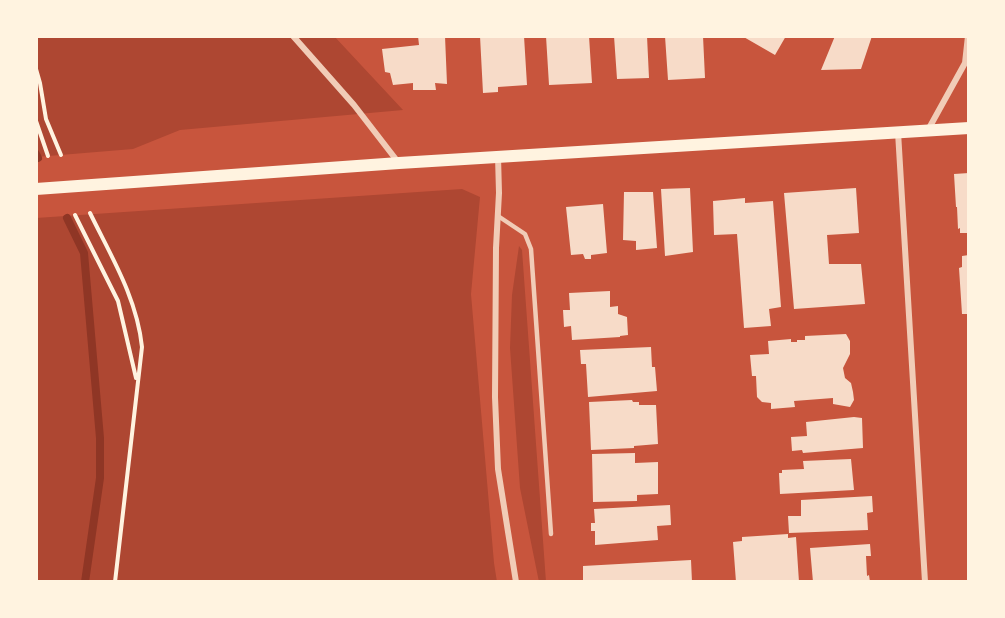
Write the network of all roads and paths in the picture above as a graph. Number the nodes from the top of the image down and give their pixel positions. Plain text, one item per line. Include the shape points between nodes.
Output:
1 (293, 36) edge
2 (968, 36) edge
3 (36, 69) edge
4 (36, 121) edge
5 (969, 128) edge
6 (927, 130) junction
7 (898, 132) junction
8 (61, 155) dead end
9 (48, 156) dead end
10 (498, 156) junction
11 (399, 163) junction
12 (36, 189) edge
13 (90, 213) dead end
14 (75, 215) dead end
15 (498, 216) junction
16 (137, 381) junction
17 (551, 534) dead end
18 (115, 582) edge
19 (516, 582) edge
20 (925, 582) edge

1 - 11 street
2 - 6 street via 965,63
3 - 8 path via 45,119
4 - 9 path
5 - 6 main road
6 - 7 main road
7 - 10 main road
7 - 20 street
10 - 11 main road
10 - 15 street
11 - 12 main road
13 - 16 path via 137,312 142,346
14 - 16 path via 118,302
15 - 17 lane via 525,234 531,249
15 - 19 street via 498,469
16 - 18 path

